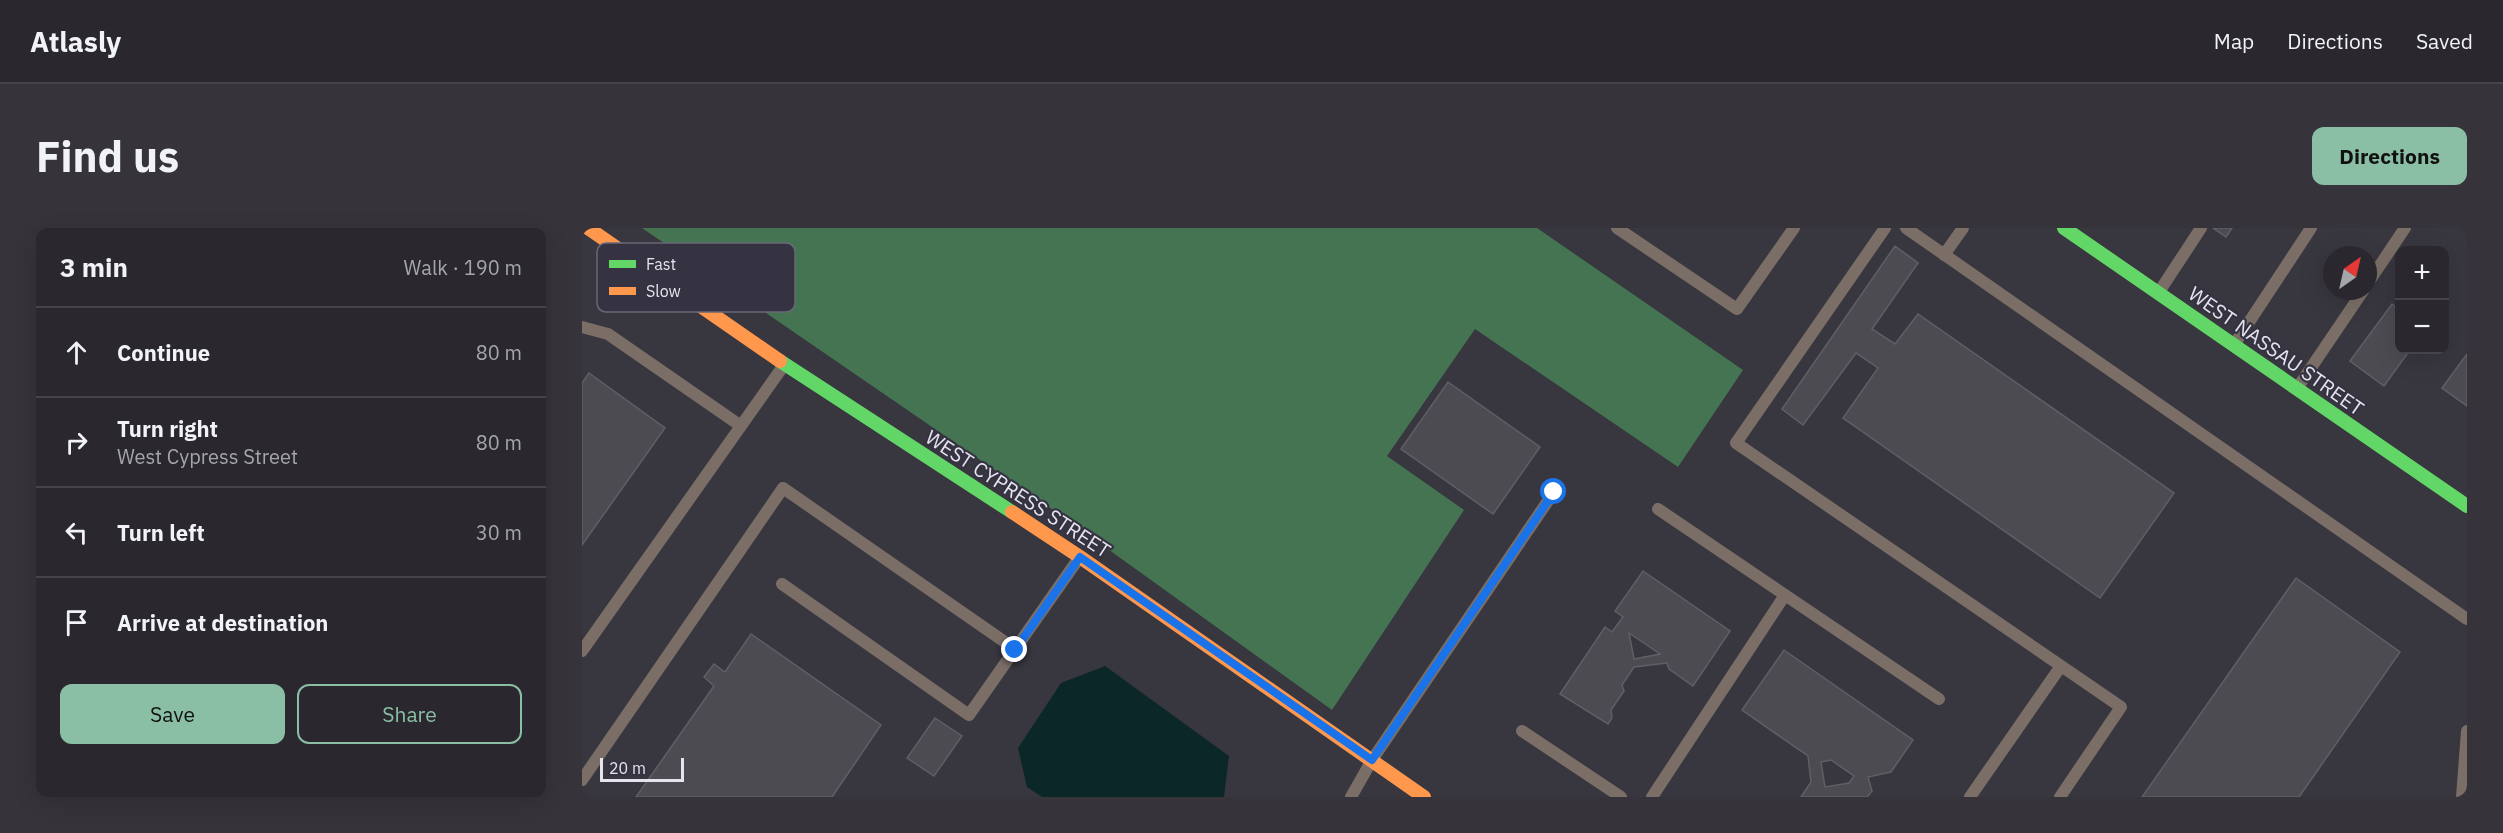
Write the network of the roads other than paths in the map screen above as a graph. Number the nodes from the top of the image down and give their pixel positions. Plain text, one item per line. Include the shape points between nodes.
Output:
1 (588, 228) edge
2 (1617, 228) edge
3 (1794, 228) edge
4 (1885, 228) edge
5 (1906, 228) edge
6 (1963, 228) edge
7 (2064, 228) edge
8 (2201, 228) edge
9 (2311, 228) edge
10 (2405, 228) edge
11 (610, 243) edge
12 (1944, 255) junction
13 (2377, 270) edge
14 (2158, 293) junction
15 (2357, 300) edge
16 (709, 312) edge
17 (582, 327) edge
18 (2234, 345) junction
19 (784, 364) junction
20 (2297, 388) junction
21 (741, 426) junction
22 (1554, 492) dead end
23 (2467, 506) edge
24 (1658, 509) dead end
25 (1080, 557) junction
26 (782, 584) dead end
27 (1785, 595) junction
28 (2467, 619) edge
29 (1015, 650) junction
30 (582, 651) edge
31 (2061, 666) junction
32 (1939, 699) dead end
33 (2467, 730) edge
34 (1522, 731) dead end
35 (1372, 760) junction
36 (582, 780) edge
37 (1351, 797) edge
38 (1424, 797) edge
39 (1621, 797) edge
40 (1652, 797) edge
41 (1970, 797) edge
42 (2060, 797) edge
43 (2462, 797) edge

1 - 11 street, WEST CYPRESS STREET
2 - 3 lane via 1737,309
4 - 31 lane via 1736,443
5 - 12 lane
6 - 12 lane
7 - 14 street, WEST NASSAU STREET
8 - 14 lane
9 - 18 lane
10 - 13 lane
12 - 28 lane
14 - 18 street, WEST NASSAU STREET
15 - 20 lane
16 - 19 street, WEST CYPRESS STREET
17 - 21 lane via 608,334
18 - 20 street, WEST NASSAU STREET
19 - 21 lane
19 - 25 street, WEST CYPRESS STREET
20 - 23 street, WEST NASSAU STREET
21 - 30 lane
22 - 35 lane
24 - 27 lane
25 - 29 lane
25 - 35 street, WEST CYPRESS STREET
26 - 29 lane via 969,715
27 - 32 lane
27 - 40 lane
29 - 36 lane via 783,488
31 - 41 lane
31 - 42 lane via 2121,707
33 - 43 lane
34 - 39 lane
35 - 37 lane
35 - 38 street, WEST CYPRESS STREET

